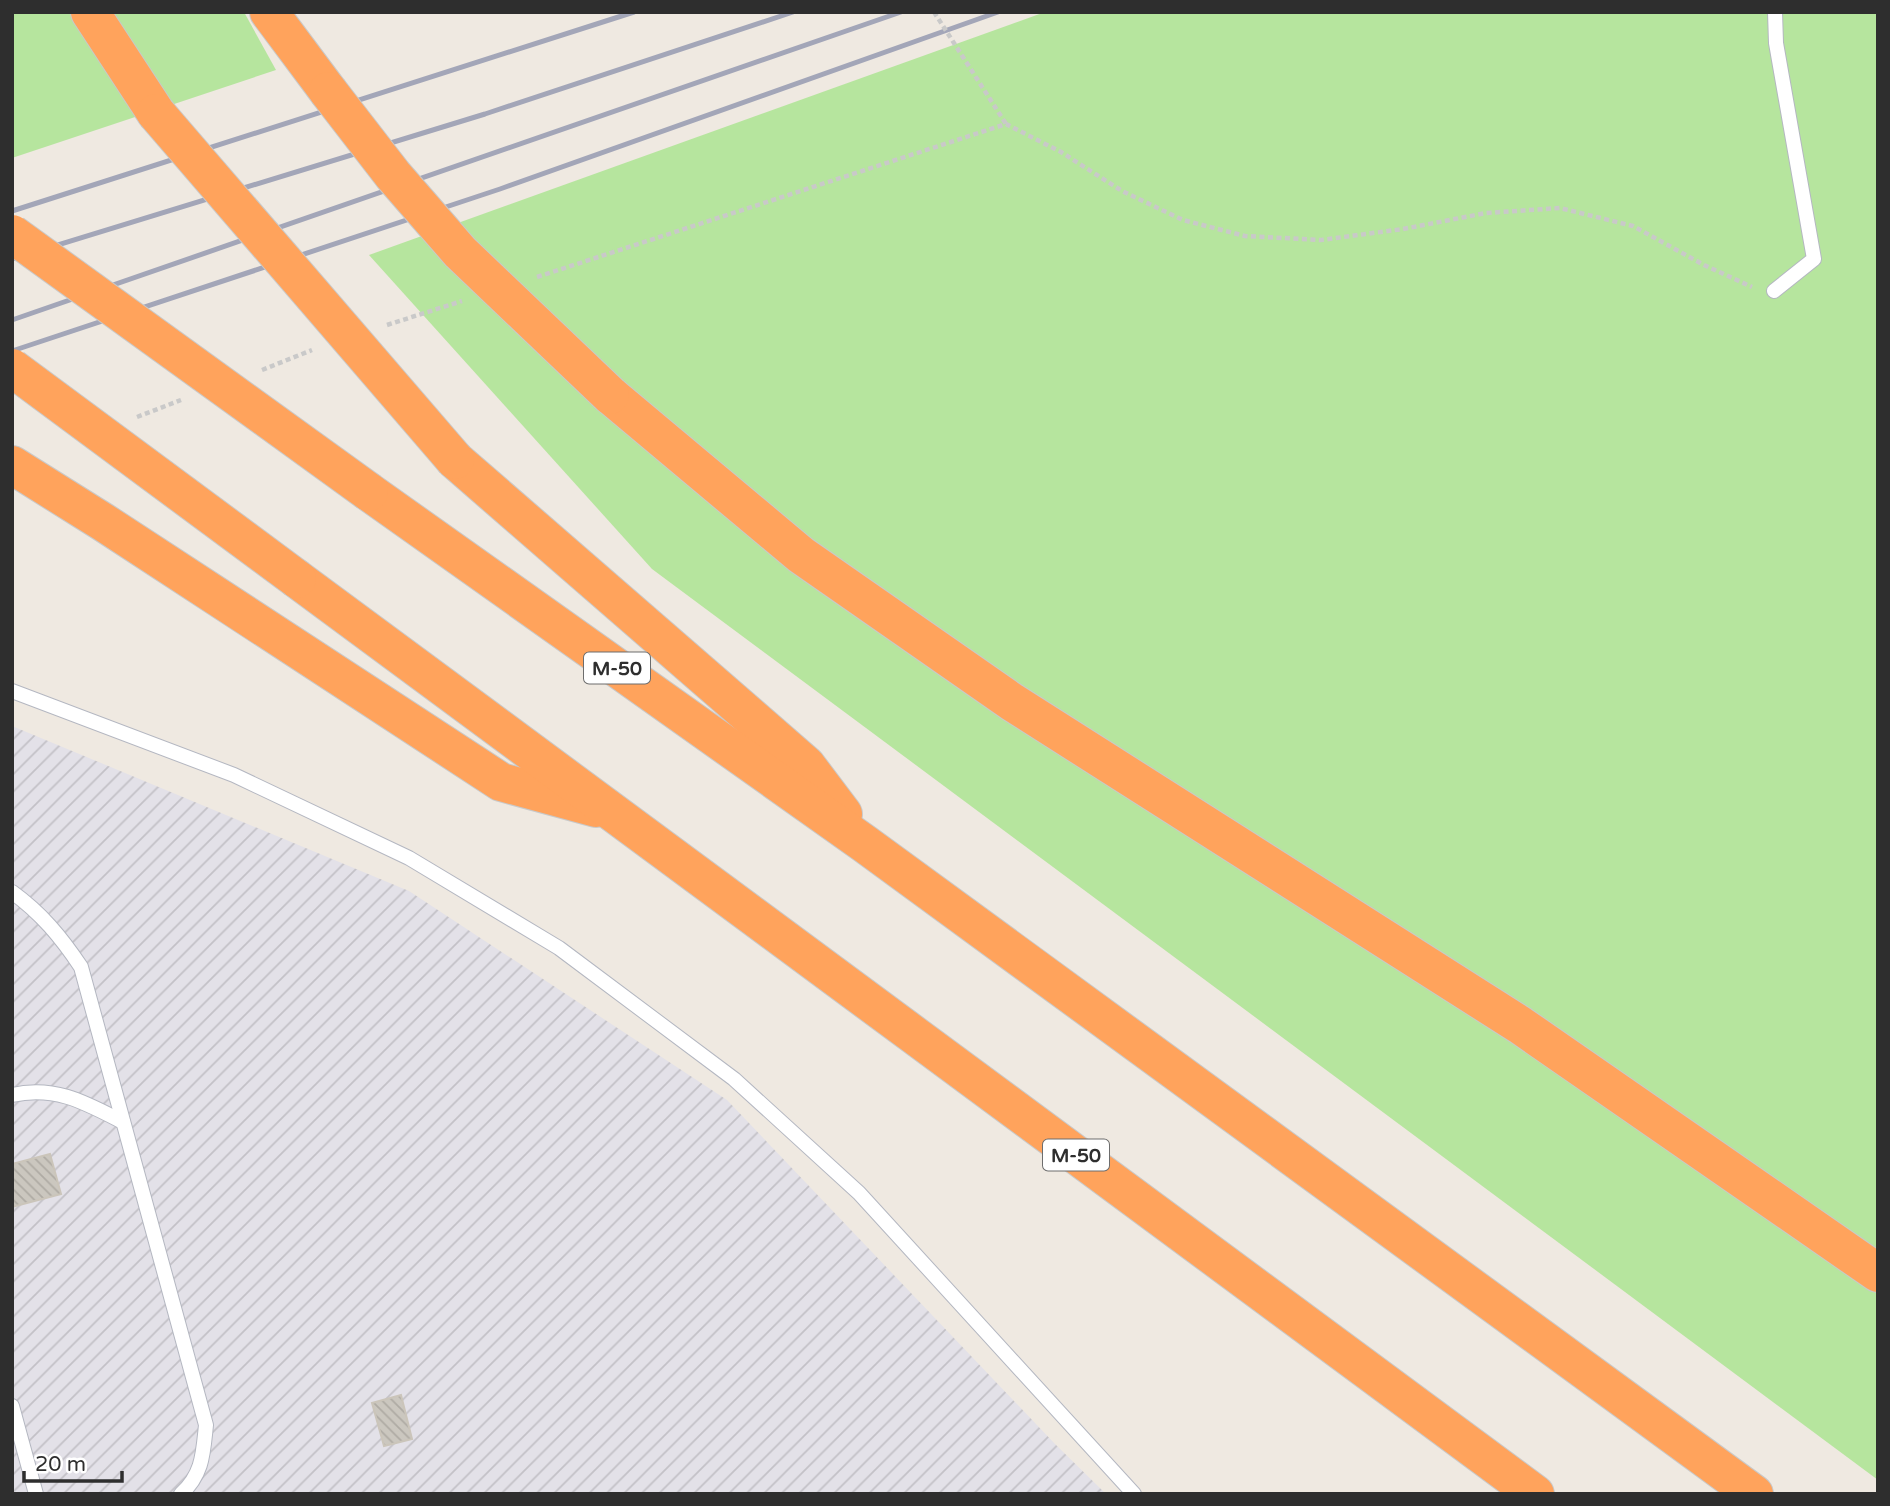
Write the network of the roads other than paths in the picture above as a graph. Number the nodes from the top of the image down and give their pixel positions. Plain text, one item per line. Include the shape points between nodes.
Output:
1 (90, 12) edge
2 (269, 12) edge
3 (282, 12) edge
4 (1774, 12) edge
5 (328, 91) junction
6 (12, 234) edge
7 (1774, 291) road end
8 (12, 368) edge
9 (12, 466) edge
10 (12, 691) edge
11 (619, 814) junction
12 (865, 844) junction
13 (12, 892) edge
14 (12, 1095) edge
15 (123, 1122) junction
16 (1878, 1273) edge
17 (12, 1406) edge
18 (36, 1494) edge
19 (181, 1494) edge
20 (1134, 1494) edge
21 (1535, 1494) edge
22 (1754, 1494) edge

1 - 12 highway, bridge via 156,113 455,460 806,765
2 - 5 highway
3 - 5 highway
4 - 7 lane via 1815,259
5 - 16 highway, bridge via 460,252 610,395 801,555 1012,702 1520,1025
6 - 12 highway, M-50, bridge
8 - 11 highway, M-50, bridge
9 - 11 highway via 501,782
10 - 20 lane via 234,775 409,858 559,948 734,1079 859,1193
11 - 21 highway, M-50
12 - 22 highway, M-50
13 - 15 lane via 59,935 81,967
14 - 15 lane via 29,1091 67,1095
15 - 19 lane via 206,1425 203,1458 193,1483
17 - 18 lane

